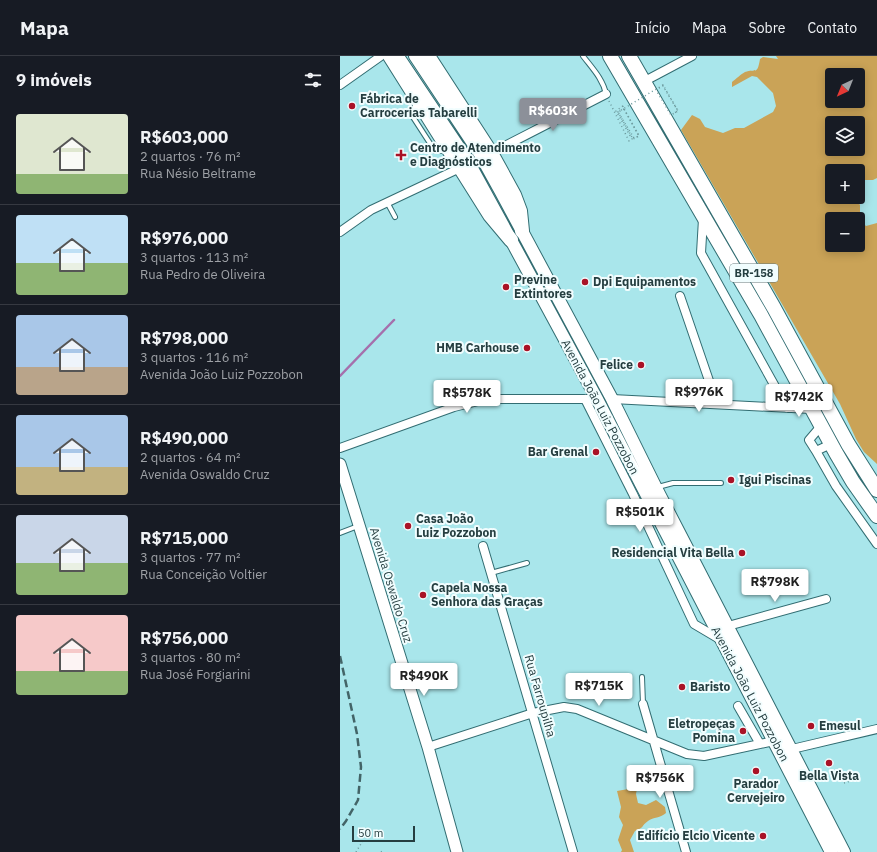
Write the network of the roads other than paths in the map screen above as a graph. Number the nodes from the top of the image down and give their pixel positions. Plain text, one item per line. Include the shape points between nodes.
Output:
1 (381, 56) edge
2 (390, 56) edge
3 (398, 56) edge
4 (415, 56) edge
5 (428, 56) edge
6 (583, 56) edge
7 (610, 56) edge
8 (629, 56) edge
9 (692, 56) edge
10 (643, 82) junction
11 (340, 85) edge
12 (606, 94) joint
13 (491, 153) junction
14 (460, 168) junction
15 (387, 202) junction
16 (704, 216) junction
17 (395, 217) dead end
18 (340, 232) edge
19 (516, 235) junction
20 (680, 296) dead end
21 (591, 399) junction
22 (612, 399) junction
23 (717, 404) junction
24 (787, 408) junction
25 (812, 409) junction
26 (821, 426) junction
27 (831, 444) junction
28 (340, 448) edge
29 (816, 451) junction
30 (340, 464) edge
31 (873, 482) edge
32 (721, 483) dead end
33 (656, 488) junction
34 (877, 490) edge
35 (877, 516) edge
36 (359, 525) junction
37 (340, 533) edge
38 (877, 544) edge
39 (483, 546) dead end
40 (527, 563) dead end
41 (491, 573) junction
42 (826, 600) dead end
43 (728, 626) junction
44 (722, 641) junction
45 (642, 677) dead end
46 (643, 704) joint
47 (738, 706) dead end
48 (533, 714) junction
49 (877, 729) edge
50 (653, 740) junction
51 (774, 741) junction
52 (760, 744) junction
53 (428, 747) junction
54 (792, 749) junction
55 (458, 852) edge
56 (573, 852) edge
57 (686, 852) edge
58 (831, 852) edge
59 (844, 852) edge

1 - 11 street
2 - 14 highway
3 - 19 main road, Avenida João Luiz Pozzobon
4 - 19 main road, Avenida João Luiz Pozzobon via 480,154
5 - 13 highway
6 - 12 lane via 598,76
7 - 16 highway, BR-158
8 - 10 highway, BR-158
9 - 10 street
10 - 31 highway, BR-158 via 770,302 848,444
12 - 13 street
13 - 19 highway via 520,211
14 - 15 street
14 - 19 highway via 490,215
15 - 17 lane
15 - 18 street
16 - 24 street via 700,253
16 - 25 highway, BR-158
19 - 21 main road, Avenida João Luiz Pozzobon
19 - 22 main road, Avenida João Luiz Pozzobon
20 - 23 street
21 - 28 street via 486,399 454,406
21 - 44 main road, Avenida João Luiz Pozzobon
21 - 44 street via 694,624
22 - 23 street
22 - 33 main road, Avenida João Luiz Pozzobon
23 - 24 street
24 - 25 street
25 - 26 highway, BR-158
26 - 27 highway, BR-158
26 - 29 street via 809,440
27 - 29 street
27 - 35 highway, BR-158
29 - 38 street via 836,486
30 - 36 street, Avenida Oswaldo Cruz
31 - 34 highway, BR-158
32 - 33 lane via 673,483
33 - 43 main road, Avenida João Luiz Pozzobon
36 - 37 lane
36 - 53 street, Avenida Oswaldo Cruz
39 - 41 street, Rua Farroupilha
40 - 41 lane
41 - 48 street, Rua Farroupilha
42 - 43 street
43 - 54 main road, Avenida João Luiz Pozzobon
44 - 51 main road, Avenida João Luiz Pozzobon
45 - 46 lane
46 - 50 street
47 - 52 street
48 - 50 street via 571,707
48 - 53 street
48 - 56 street, Rua Farroupilha
49 - 54 street
50 - 52 street via 697,756
50 - 57 street
51 - 52 street
51 - 58 main road, Avenida João Luiz Pozzobon
53 - 55 street, Avenida Oswaldo Cruz
54 - 59 main road, Avenida João Luiz Pozzobon

